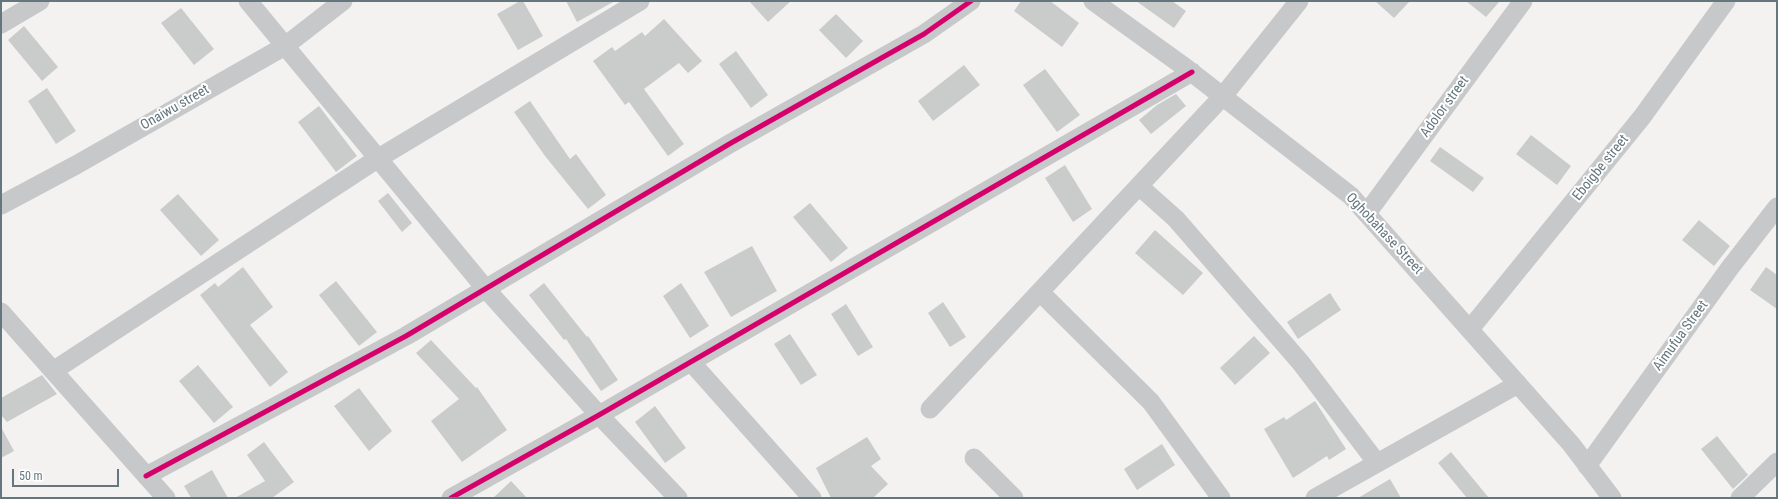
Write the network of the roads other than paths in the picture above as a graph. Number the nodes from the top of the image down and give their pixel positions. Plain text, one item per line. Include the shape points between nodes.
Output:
1 (40, 1) edge
2 (248, 1) edge
3 (343, 1) edge
4 (640, 1) edge
5 (971, 1) edge
6 (1093, 1) edge
7 (1299, 1) edge
8 (1522, 1) edge
9 (1726, 1) edge
10 (1116, 8) edge
11 (1, 24) edge
12 (285, 46) junction
13 (1192, 72) junction
14 (1223, 96) junction
15 (377, 159) junction
16 (1139, 186) junction
17 (1, 205) edge
18 (1777, 208) edge
19 (1367, 213) junction
20 (485, 288) junction
21 (1040, 292) junction
22 (1, 312) edge
23 (1470, 329) junction
24 (691, 362) junction
25 (53, 371) junction
26 (1518, 384) junction
27 (930, 409) dead end
28 (599, 415) junction
29 (974, 458) dead end
30 (1777, 462) edge
31 (1377, 463) junction
32 (1588, 466) junction
33 (146, 476) junction
34 (166, 498) edge
35 (451, 498) edge
36 (678, 498) edge
37 (812, 498) edge
38 (1014, 498) edge
39 (1221, 498) edge
40 (1315, 498) edge
41 (1612, 498) edge
42 (1740, 498) edge

1 - 11 street
2 - 12 street
3 - 12 street, Onaiwu street
4 - 15 street
5 - 20 street via 924,34 731,143
6 - 10 street, Oghobahase Street
7 - 14 street
8 - 19 street, Adolor street
9 - 23 street, Eboigbe street via 1642,117
10 - 13 street, Oghobahase Street
12 - 15 street
12 - 17 street, Onaiwu street
13 - 14 street, Oghobahase Street
13 - 24 street
14 - 16 street
14 - 19 street, Oghobahase Street via 1351,196
15 - 20 street
15 - 25 street
16 - 21 street
16 - 31 street via 1176,219 1301,363
18 - 32 street, Aimufua Street via 1729,269
19 - 23 street, Oghobahase Street
20 - 28 street
20 - 33 street via 406,336
21 - 27 street
21 - 39 street via 1151,402
22 - 25 street
23 - 26 street, Oghobahase Street
24 - 28 street
24 - 37 street
25 - 33 street
26 - 31 street
26 - 32 street, Oghobahase Street
28 - 35 street
28 - 36 street
29 - 38 street
30 - 42 street
31 - 40 street
32 - 41 street, Oghobahase Street
33 - 34 street

